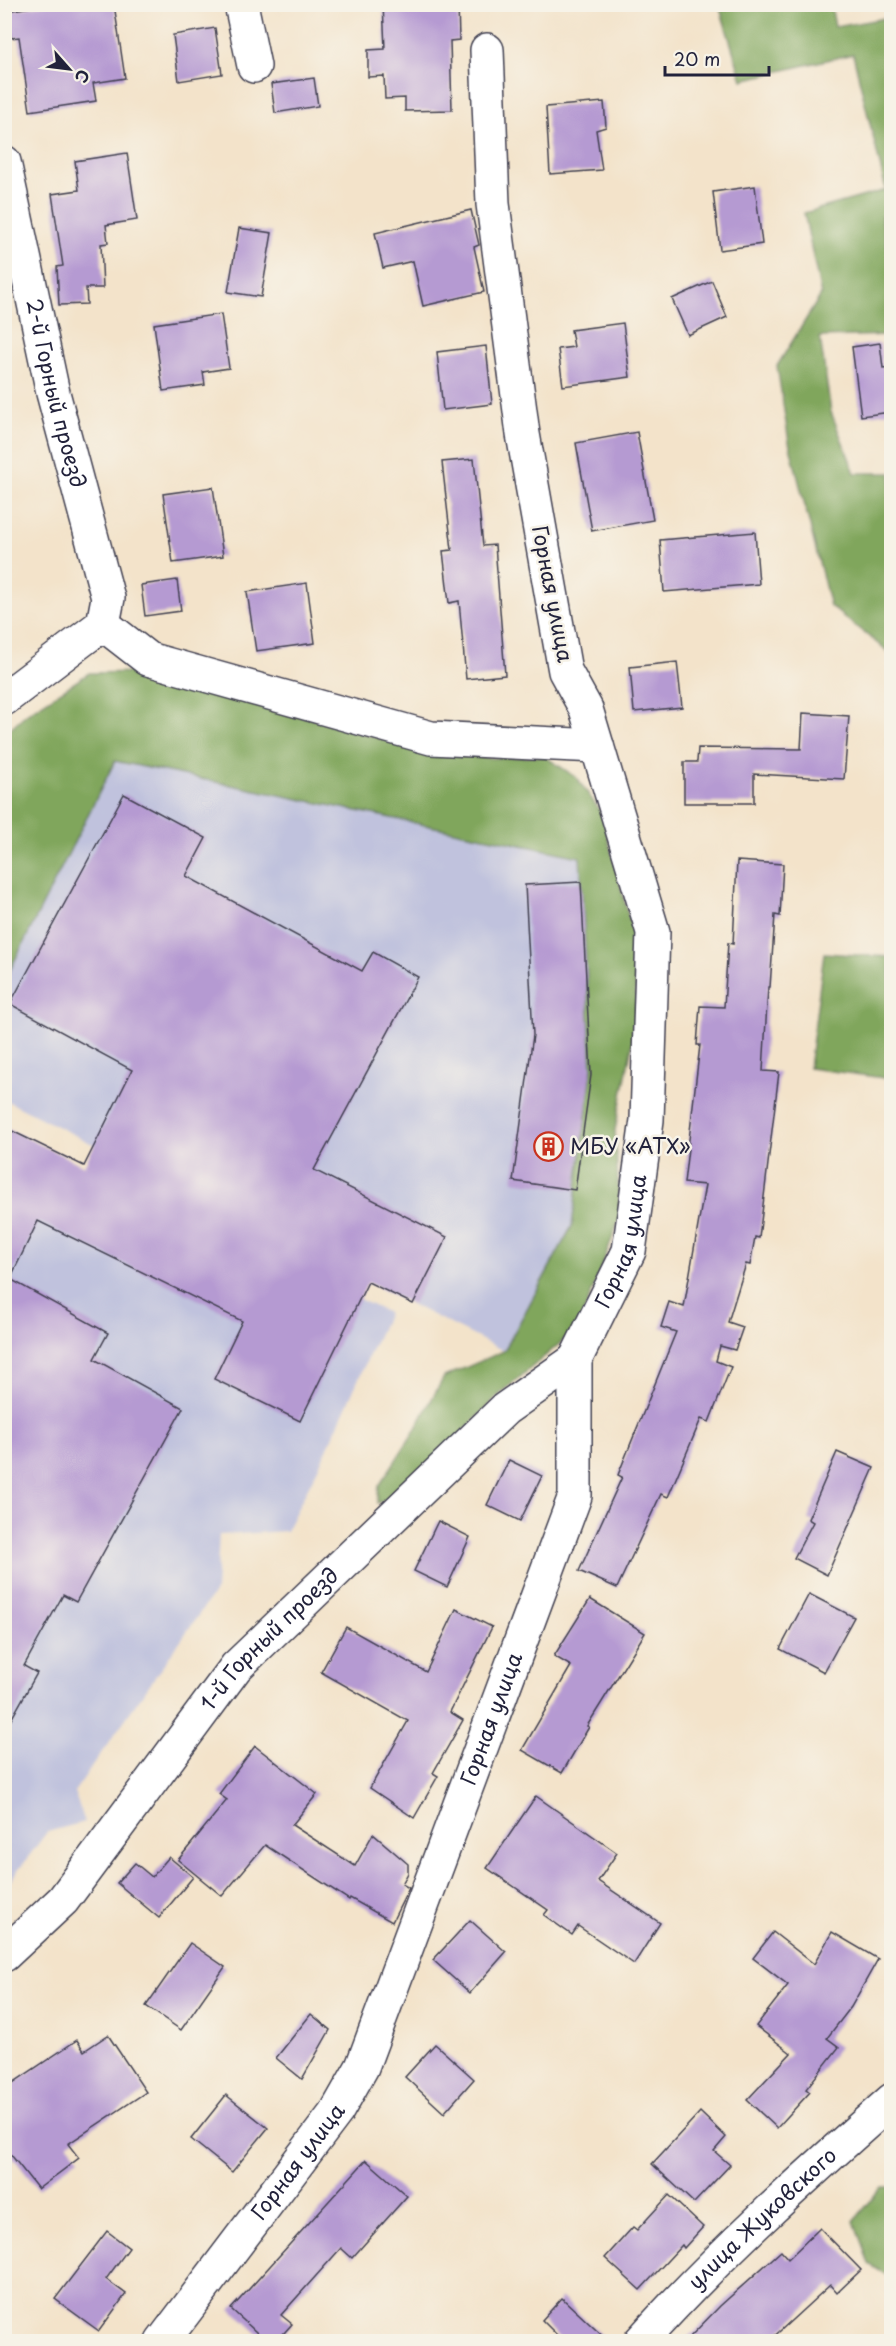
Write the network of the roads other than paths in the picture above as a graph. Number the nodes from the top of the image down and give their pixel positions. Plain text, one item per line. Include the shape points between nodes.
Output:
1 (241, 4) edge
2 (487, 50) dead end
3 (254, 66) dead end
4 (4, 162) edge
5 (103, 624) junction
6 (4, 699) edge
7 (597, 746) junction
8 (575, 1360) junction
9 (4, 1955) edge
10 (891, 2100) edge
11 (162, 2342) edge
12 (639, 2342) edge

1 - 3 street
2 - 7 street, Горная улица via 493,204 522,434 565,670 586,709
4 - 5 street, 2-й Горный проезд via 53,393 108,598
5 - 6 street
5 - 7 street via 148,659 431,738
7 - 8 street, Горная улица via 653,932 648,1108 629,1251
8 - 9 street, 1-й Горный проезд via 506,1409 236,1667 63,1900
8 - 11 street, Горная улица via 575,1496 362,2067 337,2111
10 - 12 street, улица Жуковского via 798,2183

